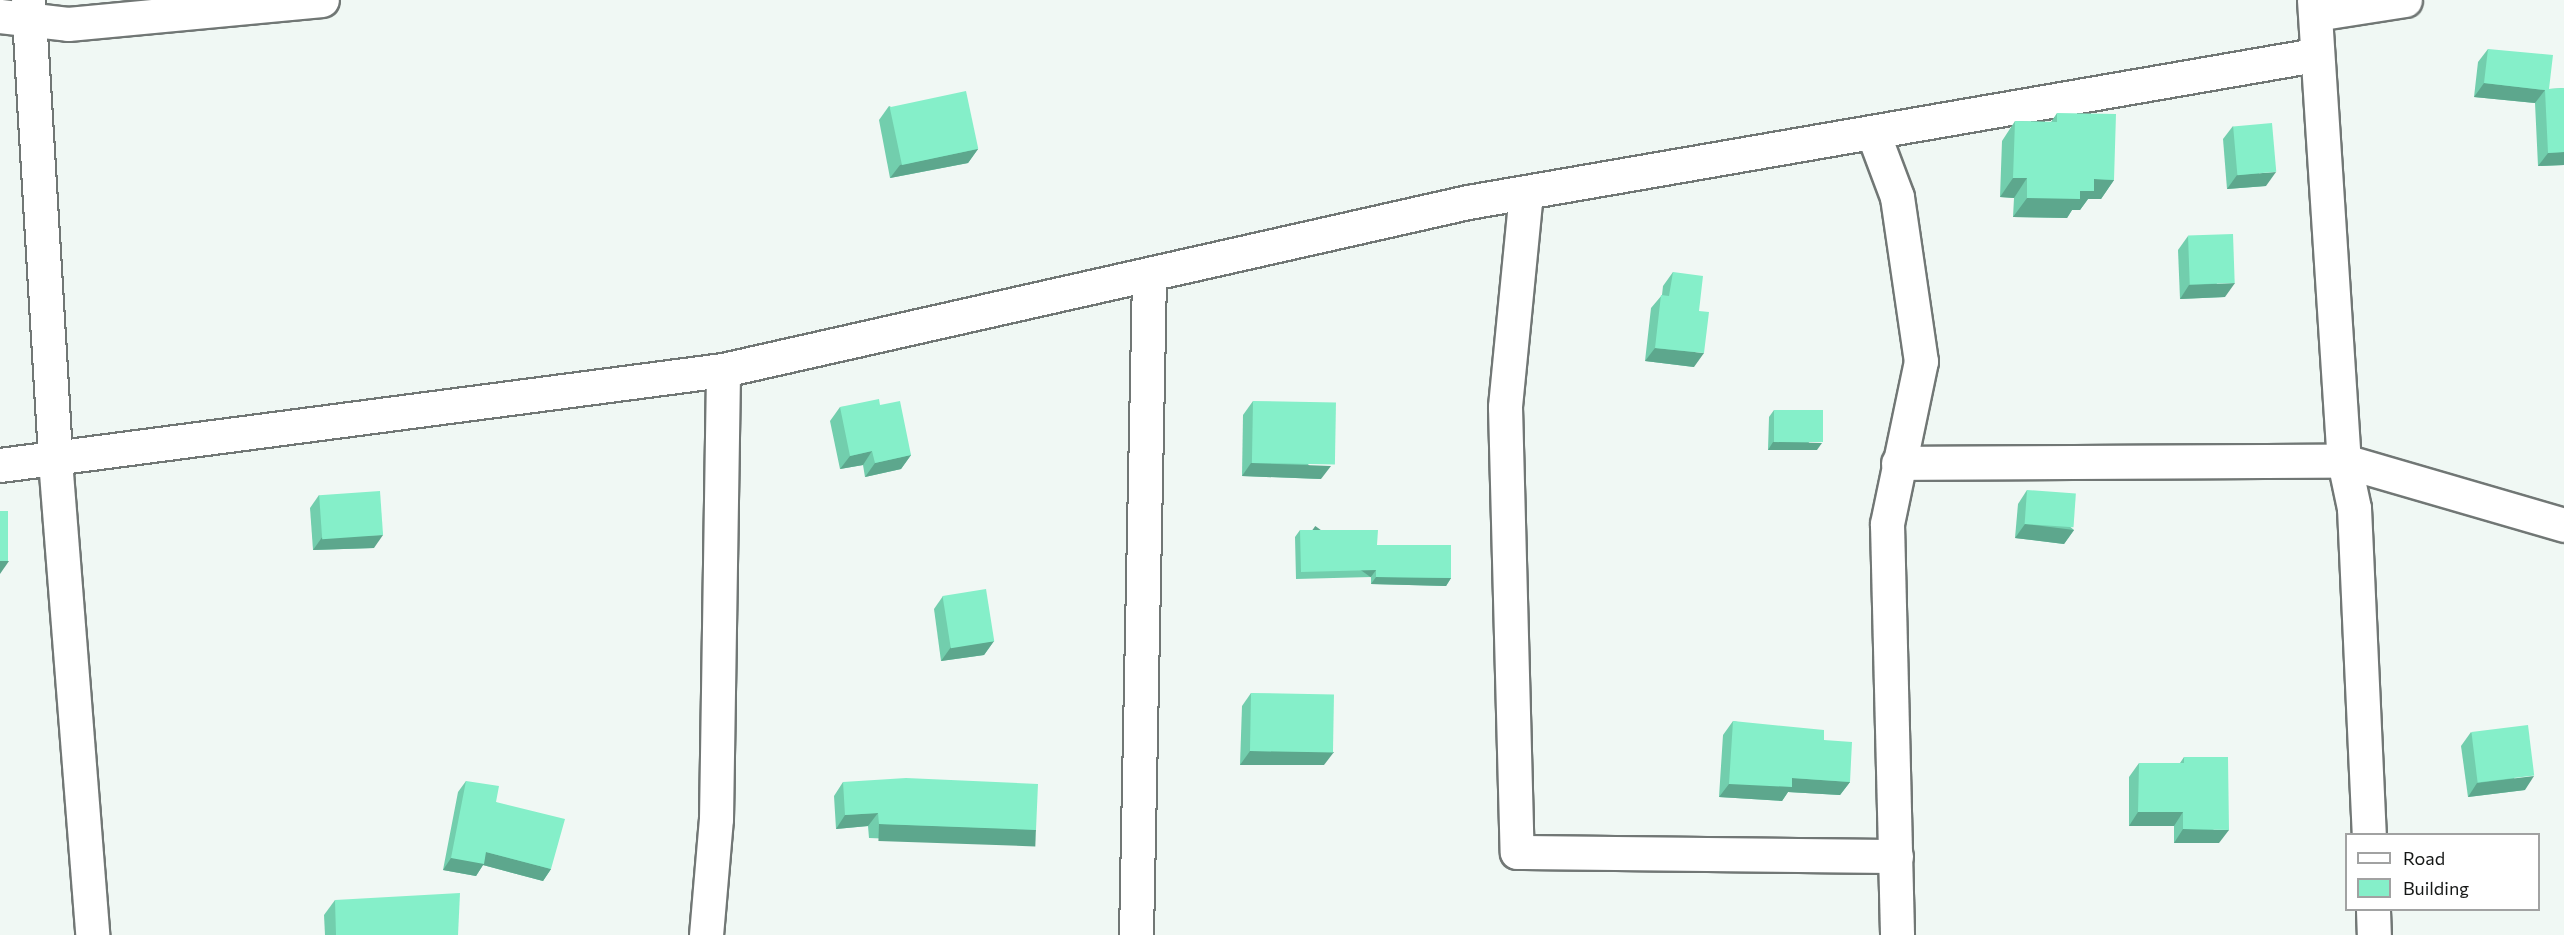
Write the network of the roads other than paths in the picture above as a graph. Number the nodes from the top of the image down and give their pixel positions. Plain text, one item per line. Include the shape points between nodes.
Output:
1 (322, 0) edge
2 (2405, 0) edge
3 (2315, 7) edge
4 (20, 12) edge
5 (2315, 55) junction
6 (1873, 133) junction
7 (1526, 192) junction
8 (1149, 277) junction
9 (723, 370) junction
10 (55, 460) junction
11 (2344, 460) junction
12 (1898, 463) junction
13 (0, 465) edge
14 (2564, 525) edge
15 (2369, 833) edge
16 (1896, 856) junction
17 (2373, 911) edge
18 (92, 935) edge
19 (706, 935) edge
20 (1136, 935) edge
21 (1897, 935) edge
22 (2374, 935) edge

1 - 4 street via 114,21
2 - 3 street
3 - 5 street
4 - 10 street
5 - 6 street
5 - 11 street
6 - 7 street
6 - 12 street via 1897,197 1921,360
7 - 8 street
7 - 16 street via 1505,406 1517,852
8 - 9 street
8 - 20 street
9 - 10 street
9 - 19 street via 716,819
10 - 13 street
10 - 18 street
11 - 12 street
11 - 14 street
11 - 15 street via 2354,508
12 - 16 street via 1887,524
16 - 21 street
17 - 22 street

